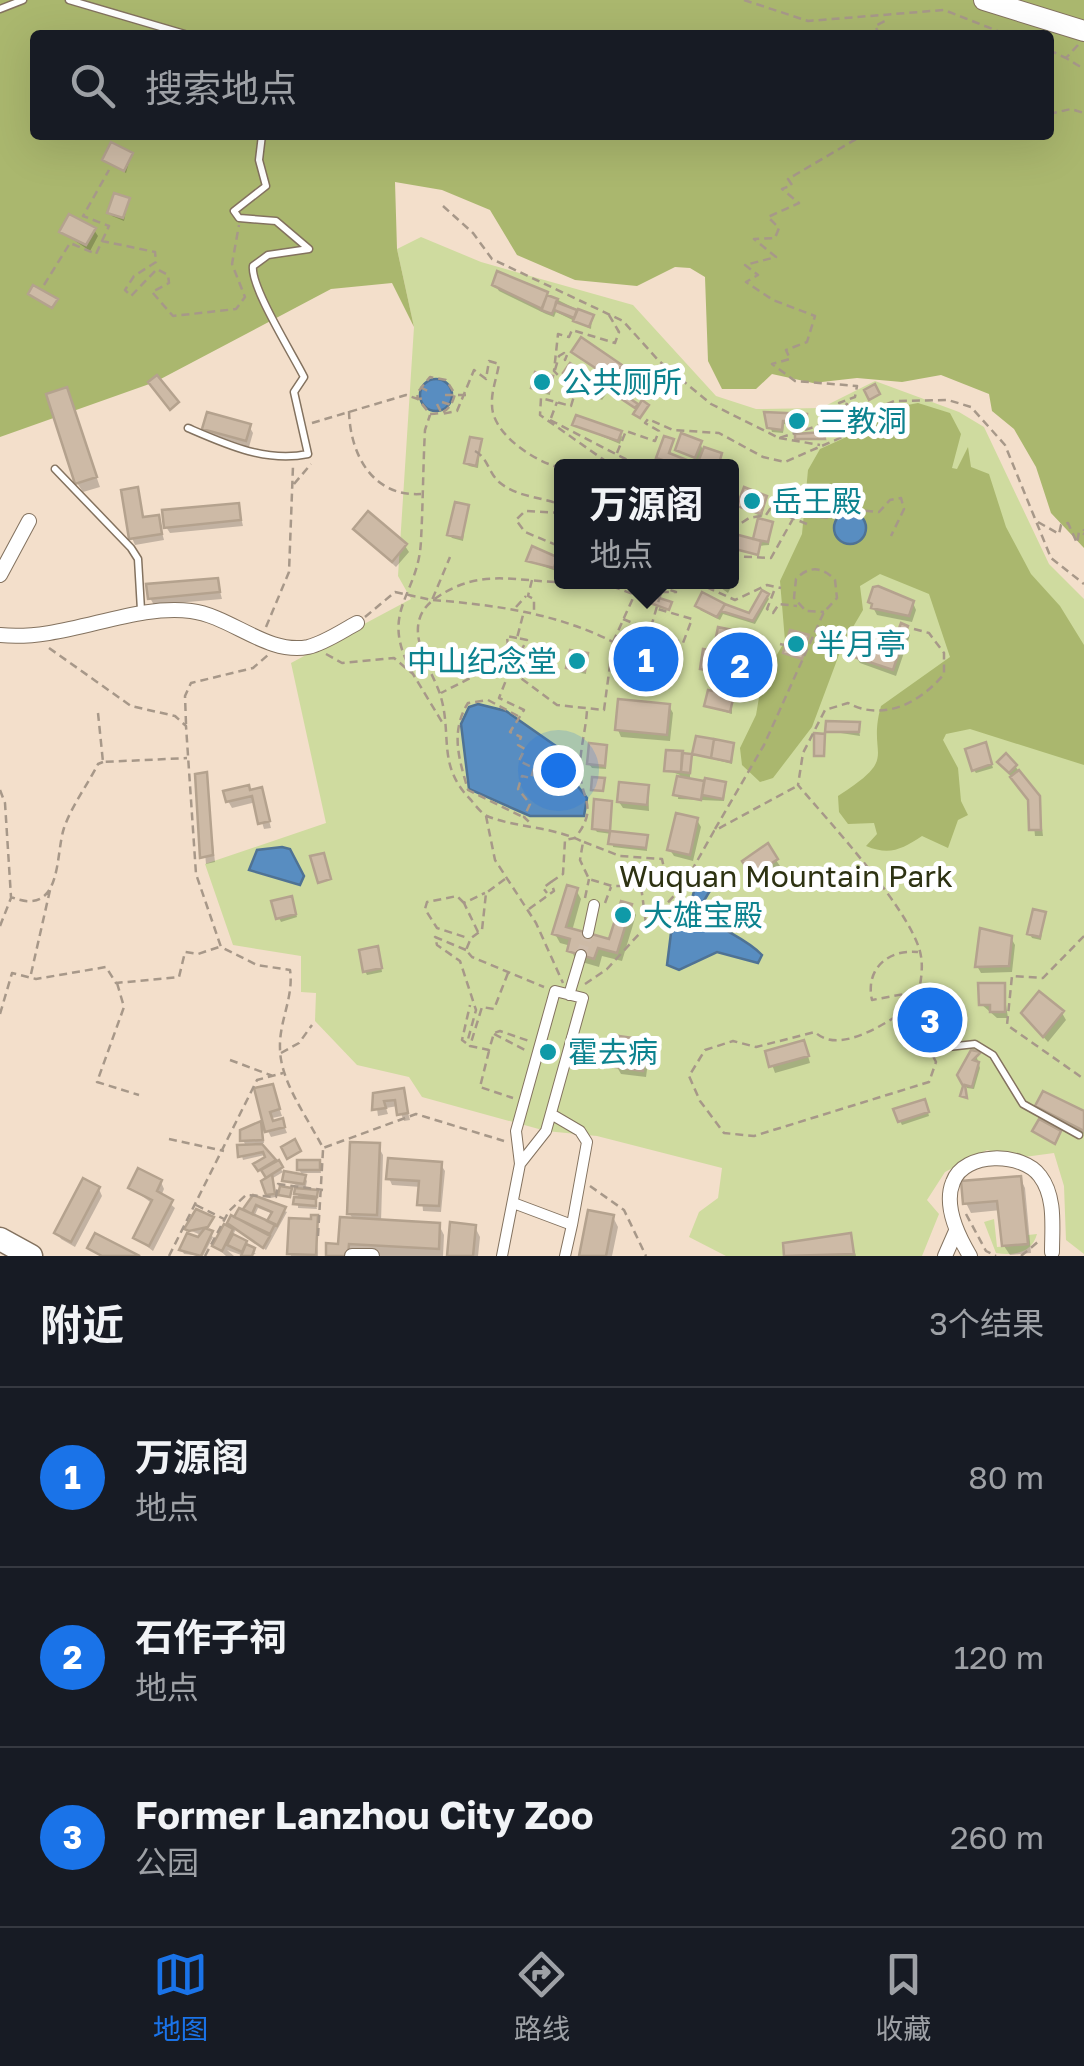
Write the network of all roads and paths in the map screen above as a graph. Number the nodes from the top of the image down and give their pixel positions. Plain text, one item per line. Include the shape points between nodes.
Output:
1 (23, 0) edge
2 (68, 0) edge
3 (744, 0) edge
4 (984, 0) edge
5 (0, 10) edge
6 (889, 17) junction
7 (171, 30) edge
8 (877, 30) edge
9 (995, 30) edge
10 (1084, 31) edge
11 (1084, 42) edge
12 (1054, 52) edge
13 (1066, 58) junction
14 (1084, 69) edge
15 (1084, 112) edge
16 (1054, 113) edge
17 (261, 140) edge
18 (854, 140) edge
19 (109, 170) dead end
20 (443, 206) dead end
21 (239, 218) junction
22 (102, 241) junction
23 (44, 285) dead end
24 (608, 313) junction
25 (567, 354) dead end
26 (554, 371) junction
27 (430, 378) junction
28 (446, 380) junction
29 (419, 386) junction
30 (432, 387) dead end
31 (440, 388) dead end
32 (428, 391) dead end
33 (455, 394) junction
34 (445, 395) dead end
35 (467, 395) junction
36 (418, 399) junction
37 (557, 400) junction
38 (452, 406) junction
39 (349, 410) junction
40 (424, 410) junction
41 (430, 414) junction
42 (442, 414) junction
43 (317, 421) dead end
44 (550, 422) junction
45 (188, 428) dead end
46 (779, 438) junction
47 (822, 445) junction
48 (475, 451) dead end
49 (617, 453) junction
50 (604, 459) edge
51 (628, 459) edge
52 (293, 464) dead end
53 (554, 465) edge
54 (55, 469) dead end
55 (422, 494) junction
56 (554, 503) edge
57 (554, 513) edge
58 (794, 516) junction
59 (29, 522) dead end
60 (1037, 522) junction
61 (807, 524) dead end
62 (739, 525) edge
63 (1084, 531) edge
64 (891, 536) dead end
65 (554, 544) edge
66 (739, 556) edge
67 (450, 557) dead end
68 (0, 574) edge
69 (532, 579) junction
70 (554, 581) edge
71 (1084, 584) edge
72 (781, 588) dead end
73 (618, 589) edge
74 (656, 589) edge
75 (671, 589) edge
76 (711, 589) edge
77 (775, 589) junction
78 (404, 592) junction
79 (661, 594) junction
80 (634, 595) junction
81 (528, 596) junction
82 (432, 600) junction
83 (798, 606) junction
84 (515, 609) junction
85 (658, 609) junction
86 (824, 612) junction
87 (141, 614) junction
88 (524, 614) junction
89 (534, 614) junction
90 (623, 619) junction
91 (358, 624) joint
92 (650, 628) junction
93 (914, 629) dead end
94 (0, 635) edge
95 (34, 637) junction
96 (517, 638) junction
97 (268, 641) junction
98 (613, 642) junction
99 (780, 644) dead end
100 (312, 646) junction
101 (807, 650) junction
102 (510, 670) junction
103 (413, 674) junction
104 (440, 694) junction
105 (588, 708) junction
106 (98, 713) dead end
107 (520, 717) junction
108 (443, 724) junction
109 (186, 726) junction
110 (190, 758) junction
111 (103, 762) junction
112 (798, 785) junction
113 (0, 790) edge
114 (486, 815) junction
115 (524, 817) junction
116 (532, 824) junction
117 (714, 831) junction
118 (575, 838) junction
119 (582, 842) junction
120 (505, 879) junction
121 (589, 879) junction
122 (612, 886) junction
123 (683, 886) junction
124 (50, 888) junction
125 (486, 893) junction
126 (11, 896) junction
127 (464, 903) junction
128 (594, 905) junction
129 (528, 910) junction
130 (646, 924) junction
131 (0, 926) edge
132 (478, 932) junction
133 (588, 933) tunnel mouth
134 (1084, 936) edge
135 (471, 938) junction
136 (221, 947) junction
137 (466, 950) junction
138 (919, 952) junction
139 (582, 955) tunnel mouth
140 (508, 972) junction
141 (30, 978) junction
142 (116, 983) junction
143 (555, 991) junction
144 (918, 991) junction
145 (569, 995) junction
146 (470, 1002) junction
147 (916, 1002) junction
148 (0, 1014) edge
149 (312, 1026) dead end
150 (473, 1028) junction
151 (494, 1033) junction
152 (930, 1049) junction
153 (489, 1050) junction
154 (538, 1050) junction
155 (280, 1052) junction
156 (230, 1060) dead end
157 (284, 1072) junction
158 (274, 1077) junction
159 (1084, 1079) edge
160 (139, 1095) dead end
161 (524, 1102) junction
162 (551, 1114) junction
163 (1079, 1136) dead end
164 (169, 1139) dead end
165 (516, 1145) junction
166 (323, 1148) junction
167 (225, 1151) junction
168 (520, 1164) junction
169 (584, 1166) junction
170 (322, 1190) junction
171 (516, 1204) junction
172 (196, 1205) junction
173 (962, 1205) dead end
174 (225, 1219) junction
175 (572, 1224) junction
176 (956, 1231) junction
177 (1052, 1233) junction
178 (318, 1236) dead end
179 (0, 1240) edge
180 (0, 1251) edge
181 (1052, 1255) edge
182 (9, 1256) edge
183 (31, 1256) edge
184 (169, 1256) edge
185 (206, 1256) edge
186 (352, 1256) edge
187 (372, 1256) edge
188 (502, 1256) edge
189 (565, 1256) edge
190 (646, 1256) edge
191 (946, 1256) edge
192 (969, 1256) edge
193 (996, 1256) edge
194 (1021, 1256) edge

1 - 5 lane
2 - 7 lane
3 - 6 path via 808,21
4 - 10 main road
6 - 8 path
6 - 9 path via 944,10
11 - 13 path
12 - 13 path
13 - 14 path
15 - 16 path
17 - 21 lane via 266,186 234,211
18 - 46 path via 788,178 792,184 782,190 799,203 768,217 779,228 775,238 754,239 776,256 745,265 758,275 746,282 815,316 807,342 786,350 790,359 772,364 795,380 857,386 855,397 840,402 850,416
19 - 22 path via 83,216 109,226
20 - 24 path via 492,259
21 - 22 path via 232,264 245,297 236,309 219,313 174,316 152,292 169,283 158,269 131,296 125,290 156,262 155,252
21 - 45 lane via 276,221 308,249 268,255 252,275 304,377 294,392 308,454 237,450
22 - 23 path via 96,254 70,243
24 - 26 path via 620,332 616,342 572,330 569,337 558,334
24 - 46 path via 711,404
25 - 26 path via 565,360 564,353 558,356
26 - 37 path via 575,393 572,406
27 - 28 path
27 - 29 path
27 - 30 path
28 - 31 path
28 - 33 path
29 - 32 path
29 - 36 path
33 - 34 path
33 - 35 path
33 - 38 path
35 - 42 path via 457,411
35 - 53 path via 474,370 486,379 489,362 498,364 491,401 496,424
36 - 39 path via 406,395
36 - 40 path
36 - 40 path via 428,400
37 - 44 path
37 - 44 path via 541,398 540,415
38 - 42 path
38 - 42 path via 439,403
39 - 43 path
39 - 55 path via 368,475 384,490
40 - 41 path
41 - 42 path
41 - 55 path
44 - 49 path
44 - 50 path
46 - 47 path
47 - 49 path via 785,462 719,434 673,430 648,419 659,431 655,441 626,431
47 - 60 path via 894,402 948,400 971,407 1005,445
48 - 56 path via 512,491
49 - 51 path
52 - 97 path via 288,572 270,609
54 - 87 lane via 138,559
55 - 78 path via 422,545
57 - 65 path via 525,511 516,520 524,532
58 - 61 path
58 - 62 path via 770,509
58 - 64 path via 832,518 837,508 850,506 878,512 901,498 904,509
58 - 66 path via 771,558
59 - 68 street
60 - 63 path via 1060,534 1061,524 1068,523 1076,544
60 - 71 path via 1051,558
67 - 82 path
69 - 70 path
69 - 81 path
69 - 82 path via 499,575
72 - 77 path
73 - 80 path
74 - 79 path
75 - 79 path via 676,595
76 - 77 path via 735,600 767,584
77 - 83 path via 767,609
78 - 82 path
78 - 91 path via 395,592
78 - 103 path via 398,649
79 - 80 path
79 - 85 path
80 - 90 path
81 - 84 path
81 - 89 path via 534,598
82 - 84 path
82 - 104 path via 420,624 418,651
83 - 86 path
83 - 86 path via 796,580 820,569 838,589
84 - 88 path
85 - 92 path
85 - 92 path via 692,619 683,642
86 - 101 path
87 - 95 street
87 - 97 street via 190,611
88 - 89 path
88 - 96 path
89 - 98 path
90 - 92 path
90 - 98 path
91 - 100 street
93 - 112 path via 929,633 944,653 944,674 927,696 906,705 866,713 848,703 825,710 803,754
94 - 95 street
95 - 109 path via 131,706 175,716
96 - 102 path via 526,640
96 - 102 path via 507,636 505,644
97 - 100 street
97 - 109 path via 264,662 191,683
98 - 105 path via 604,710
99 - 101 path
100 - 103 path via 342,663 394,658
101 - 117 path via 746,780
102 - 104 path via 486,670
102 - 105 path via 557,705
102 - 107 path via 499,698 524,710
103 - 108 path
104 - 108 path
105 - 118 path via 580,764 589,804
106 - 111 path
107 - 115 path via 510,732 525,749 519,761 534,768 518,789 530,804
107 - 115 path via 488,700 468,703 456,722 468,790
108 - 114 path via 454,784
109 - 110 path
110 - 111 path
110 - 136 path via 196,874
111 - 124 path via 64,827 58,876
112 - 117 path
112 - 138 path via 855,852
113 - 126 path
114 - 116 path
114 - 120 path via 489,845
115 - 116 path
116 - 118 path
117 - 123 path
118 - 119 path
118 - 129 path via 565,840 563,874 552,882 554,892
119 - 121 path via 580,860
119 - 123 path via 620,856 662,858 665,873
120 - 125 path
120 - 129 path
121 - 122 path
121 - 128 path via 583,896
122 - 128 path via 606,902
122 - 130 path via 641,886
123 - 130 path
124 - 126 path via 22,901
124 - 141 path
125 - 127 path
125 - 132 path
126 - 131 path
127 - 132 path
127 - 135 path via 443,896 426,909 437,928
128 - 133 street
129 - 145 path
130 - 145 path via 607,969
132 - 135 path
134 - 159 path via 1043,978 1012,976 1007,1026
135 - 137 path
136 - 142 path via 185,952 179,977
136 - 155 path via 257,965 290,970
137 - 140 path
137 - 146 path via 435,937 436,945 460,961
138 - 144 path
138 - 144 path via 887,956 870,989 872,1000 881,1002
139 - 145 street
140 - 143 path
140 - 150 path via 494,1009 482,1007
141 - 142 path via 106,966
141 - 148 path via 12,973
142 - 160 path via 124,1007 97,1082
143 - 145 street
143 - 154 street
144 - 147 path
145 - 162 street via 583,998
146 - 150 path via 476,1010
146 - 150 path via 462,1040 468,1044
147 - 152 path
147 - 152 path via 889,1022 838,1042 815,1032 756,1047 733,1041 705,1050 689,1076 724,1132 754,1136 929,1082 936,1062
149 - 155 path
150 - 153 path via 470,1046
151 - 153 path
151 - 154 path
151 - 154 path
152 - 163 lane via 975,1044 993,1054 1023,1104
153 - 161 path via 480,1087
154 - 161 street
155 - 157 path
156 - 158 path
157 - 158 path
157 - 166 path
158 - 167 path via 257,1080
161 - 165 street
162 - 168 street
162 - 169 street via 587,1142
164 - 167 path
165 - 166 path via 416,1114
165 - 168 street
166 - 170 path
167 - 172 path
168 - 171 street
169 - 175 street
169 - 190 path via 590,1186 624,1210
170 - 174 path via 278,1184 276,1197 246,1195
170 - 178 path
171 - 175 street
171 - 188 street
172 - 174 path
172 - 184 path
173 - 193 path via 986,1251
174 - 185 path
175 - 189 street
176 - 177 street via 951,1185 958,1173 988,1158 1032,1166 1052,1209
176 - 191 street
176 - 192 street
177 - 181 street
177 - 194 path via 1042,1232 1032,1252
179 - 183 highway
180 - 182 highway
186 - 187 street
191 - 192 street

